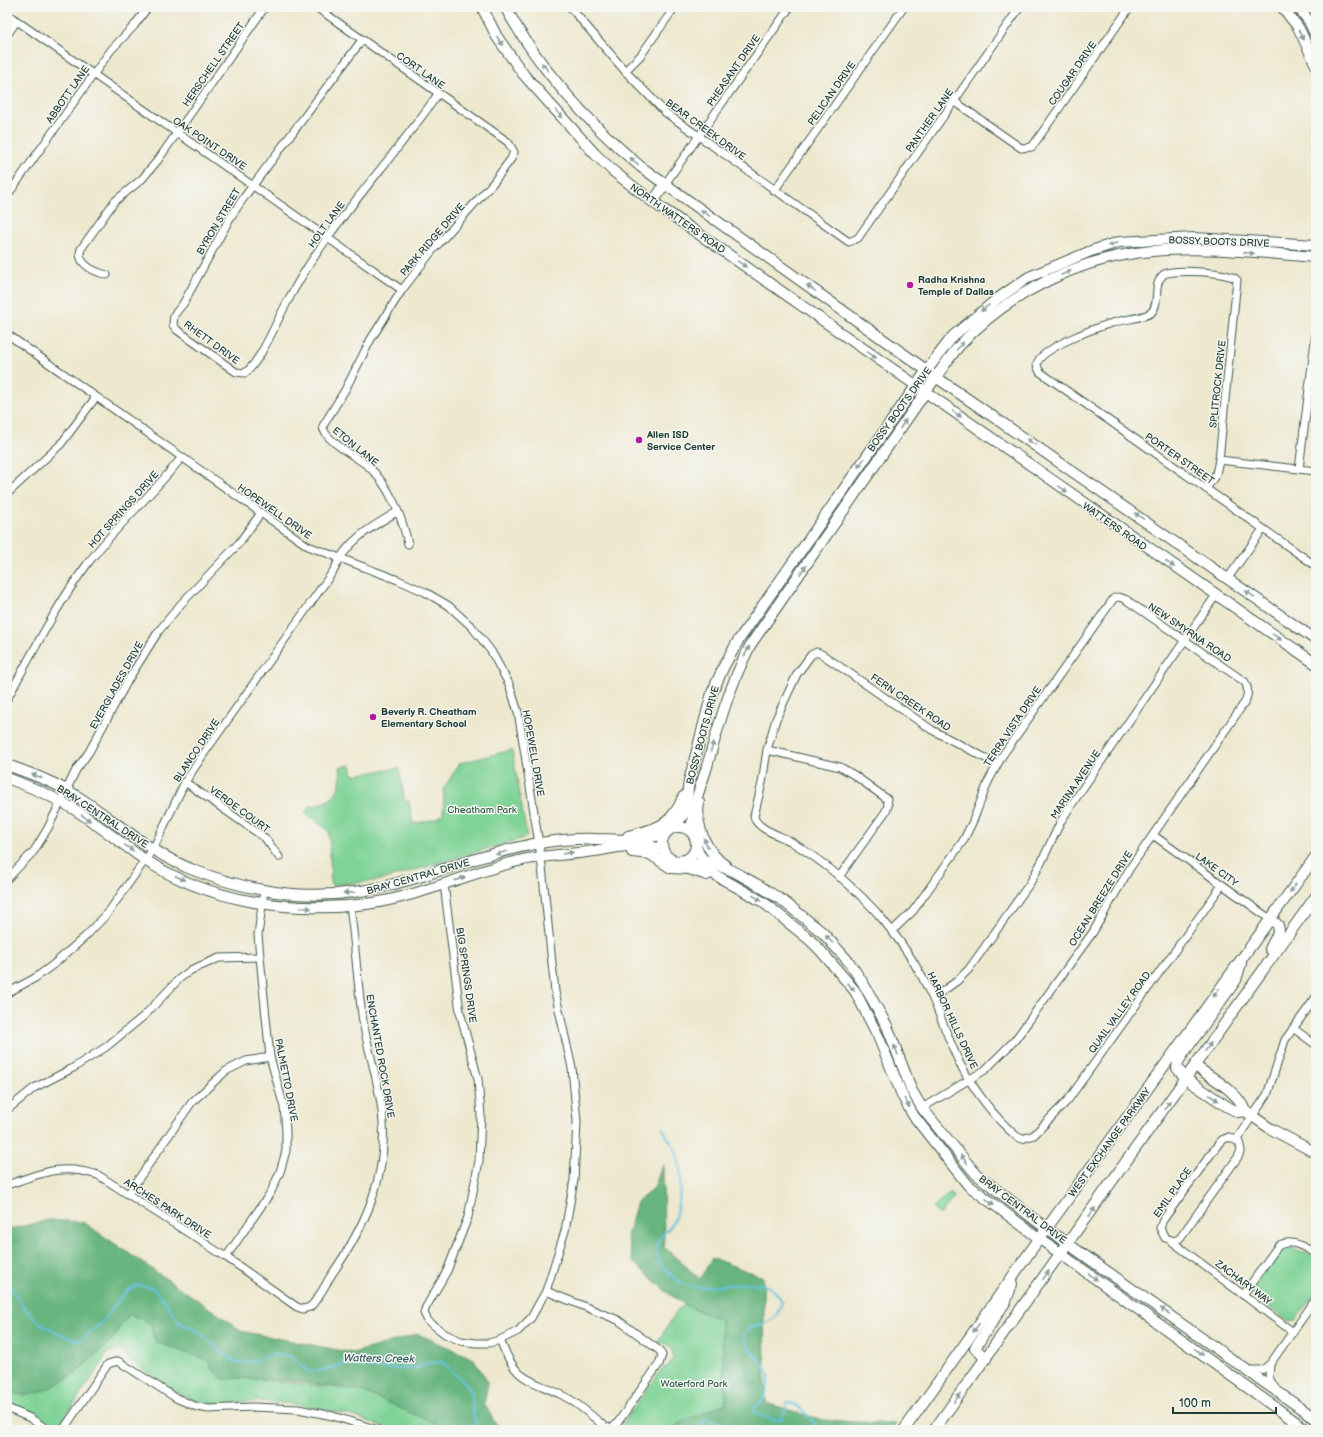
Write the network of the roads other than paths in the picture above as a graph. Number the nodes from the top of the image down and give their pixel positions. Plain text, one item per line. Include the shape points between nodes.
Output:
1 (148, 7) edge
2 (265, 7) edge
3 (316, 7) edge
4 (482, 7) edge
5 (505, 7) edge
6 (570, 7) edge
7 (675, 7) edge
8 (790, 7) edge
9 (904, 7) edge
10 (1020, 7) edge
11 (1130, 7) edge
12 (1282, 7) edge
13 (1298, 7) edge
14 (7, 14) edge
15 (17, 21) junction
16 (7, 35) edge
17 (1316, 36) edge
18 (362, 40) junction
19 (1316, 66) edge
20 (625, 71) junction
21 (94, 74) junction
22 (438, 94) junction
23 (954, 101) junction
24 (176, 132) junction
25 (698, 138) junction
26 (513, 150) joint
27 (665, 184) junction
28 (253, 185) junction
29 (774, 191) junction
30 (7, 196) edge
31 (653, 202) junction
32 (328, 238) junction
33 (1152, 239) junction
34 (852, 242) joint
35 (1316, 245) edge
36 (1152, 251) junction
37 (1316, 257) edge
38 (108, 275) dead end
39 (402, 290) junction
40 (173, 322) joint
41 (1316, 333) edge
42 (7, 334) edge
43 (1037, 364) joint
44 (927, 370) junction
45 (243, 373) joint
46 (936, 377) junction
47 (916, 385) junction
48 (925, 392) junction
49 (96, 397) junction
50 (323, 429) joint
51 (182, 457) junction
52 (1219, 460) junction
53 (1299, 469) junction
54 (1316, 471) edge
55 (1206, 489) junction
56 (7, 494) edge
57 (397, 512) junction
58 (260, 513) junction
59 (1263, 529) junction
60 (408, 544) dead end
61 (339, 558) junction
62 (1316, 566) edge
63 (1228, 578) junction
64 (1216, 596) junction
65 (1118, 597) joint
66 (1316, 640) edge
67 (1185, 641) junction
68 (1316, 664) edge
69 (1248, 688) joint
70 (7, 699) edge
71 (767, 750) junction
72 (997, 764) junction
73 (7, 765) edge
74 (7, 778) edge
75 (689, 781) junction
76 (185, 782) junction
77 (701, 784) junction
78 (66, 790) junction
79 (60, 802) junction
80 (675, 827) junction
81 (692, 832) junction
82 (665, 833) junction
83 (1153, 835) junction
84 (599, 839) junction
85 (539, 843) junction
86 (696, 846) junction
87 (153, 849) junction
88 (663, 850) junction
89 (596, 851) junction
90 (1316, 856) edge
91 (279, 857) dead end
92 (541, 857) junction
93 (146, 860) junction
94 (684, 860) junction
95 (733, 871) junction
96 (839, 877) junction
97 (7, 879) edge
98 (722, 879) junction
99 (444, 884) junction
100 (1222, 885) junction
101 (264, 891) junction
102 (1316, 896) edge
103 (263, 904) junction
104 (350, 906) junction
105 (1270, 919) junction
106 (892, 931) junction
107 (1244, 954) junction
108 (260, 957) junction
109 (7, 993) edge
110 (1316, 997) edge
111 (932, 998) junction
112 (1241, 1001) junction
113 (1293, 1028) junction
114 (1316, 1045) edge
115 (270, 1057) junction
116 (1195, 1066) junction
117 (970, 1079) junction
118 (1186, 1079) junction
119 (922, 1108) junction
120 (7, 1110) edge
121 (1249, 1113) junction
122 (1022, 1138) joint
123 (1236, 1140) junction
124 (1316, 1154) edge
125 (7, 1185) edge
126 (128, 1194) junction
127 (1047, 1228) junction
128 (1040, 1239) junction
129 (1179, 1239) junction
130 (1169, 1240) junction
131 (1069, 1243) junction
132 (1182, 1249) junction
133 (1316, 1253) edge
134 (1061, 1254) junction
135 (226, 1257) junction
136 (1017, 1271) junction
137 (546, 1291) junction
138 (1243, 1295) junction
139 (1316, 1299) edge
140 (305, 1309) joint
141 (428, 1321) joint
142 (1293, 1332) junction
143 (500, 1340) junction
144 (986, 1359) junction
145 (1270, 1364) junction
146 (1245, 1368) junction
147 (1276, 1391) junction
148 (7, 1408) edge
149 (1316, 1419) edge
150 (906, 1428) edge
151 (48, 1430) edge
152 (63, 1430) edge
153 (378, 1430) edge
154 (934, 1430) edge
155 (1307, 1430) edge

1 - 21 street, ABBOTT LANE
2 - 24 street, HERSCHELL STREET
3 - 18 street, CORT LANE
4 -> 31 street, NORTH WATTERS ROAD via 497,37 524,75 594,154
27 -> 5 street, NORTH WATTERS ROAD via 617,147 586,115 521,36
6 - 20 street, BEAR CREEK DRIVE
7 - 20 street via 641,55
8 - 25 street, PHEASANT DRIVE
9 - 29 street, PELICAN DRIVE
10 - 23 street, PANTHER LANE
11 - 23 street, COUGAR DRIVE via 1035,144 1028,148 1021,148
12 -> 19 street via 1298,27
13 - 17 street
14 - 15 street, OAK POINT DRIVE
15 - 16 street
15 - 21 street, OAK POINT DRIVE
18 - 22 street, CORT LANE
18 - 28 street, BYRON STREET
20 - 25 street, BEAR CREEK DRIVE via 656,105
21 - 24 street, OAK POINT DRIVE
21 - 30 street, ABBOTT LANE
22 - 26 street, CORT LANE via 508,142
22 - 32 street, HOLT LANE
23 - 34 street, PANTHER LANE via 858,238
24 - 28 street, OAK POINT DRIVE
24 - 38 street, HERSCHELL STREET via 142,179 114,202 81,249 79,254 82,262 98,273
25 - 27 street, PHEASANT DRIVE
25 - 29 street, BEAR CREEK DRIVE
26 - 39 street, PARK RIDGE DRIVE via 511,160 493,183 432,251
27 - 31 street
44 -> 27 street, NORTH WATTERS ROAD
28 - 32 street, OAK POINT DRIVE
28 - 40 street, BYRON STREET via 214,246 183,304 174,315
29 - 34 street, BEAR CREEK DRIVE via 845,241
31 -> 47 street, NORTH WATTERS ROAD
32 - 39 street, OAK POINT DRIVE
32 - 45 street, HOLT LANE via 290,294 254,362 248,371
33 - 35 street, BOSSY BOOTS DRIVE via 1194,238
33 - 36 street
33 -> 44 street, BOSSY BOOTS DRIVE via 1120,242 1091,251 1029,277 997,299 953,336
36 -> 37 street, BOSSY BOOTS DRIVE via 1201,250
46 -> 36 street, BOSSY BOOTS DRIVE via 960,346 1010,302 1041,284 1079,267 1114,257
39 - 50 street, PARK RIDGE DRIVE via 371,339
40 - 45 street, RHETT DRIVE via 177,330 236,372
41 - 53 street
42 - 49 street, HOPEWELL DRIVE
43 - 52 street, SPLITROCK DRIVE via 1042,356 1070,338 1100,326 1148,315 1156,305 1158,283 1162,276 1170,272 1236,278 1238,284
43 - 55 street, PORTER STREET via 1040,372
44 - 46 street
44 - 47 street, BOSSY BOOTS DRIVE
46 - 48 street, BOSSY BOOTS DRIVE
63 -> 46 street
47 - 48 street, WATTERS ROAD
47 -> 75 street, BOSSY BOOTS DRIVE via 738,641 712,693
48 -> 64 street, WATTERS ROAD
77 -> 48 street, BOSSY BOOTS DRIVE via 731,686 751,644
49 - 51 street, HOPEWELL DRIVE
49 - 56 street via 61,444
50 - 57 street, ETON LANE via 326,436 368,466 382,481
51 - 58 street, HOPEWELL DRIVE
51 - 70 street, HOT SPRINGS DRIVE via 113,532 77,579 30,654
52 - 53 street
52 - 55 street, SPLITROCK DRIVE via 1216,474
53 - 54 street
55 - 59 street, PORTER STREET
57 - 60 street, ETON LANE
57 - 61 street, BLANCO DRIVE via 360,535
58 - 61 street, HOPEWELL DRIVE via 308,546
58 - 78 street, EVERGLADES DRIVE via 238,543 193,590 158,632
59 - 62 street, PORTER STREET
59 - 63 street
61 - 76 street, BLANCO DRIVE via 334,570
61 - 85 street, HOPEWELL DRIVE via 398,580 449,606 472,627 491,651 509,684 518,712
66 -> 63 street
64 - 67 street, MARINA AVENUE
64 -> 68 street, WATTERS ROAD
65 - 67 street, NEW SMYRNA ROAD via 1125,599
65 - 72 street, TERRA VISTA DRIVE via 1111,600
67 - 69 street, NEW SMYRNA ROAD via 1245,682
67 - 111 street, MARINA AVENUE via 1061,821 1030,882 1004,920 958,981
69 - 83 street, OCEAN BREEZE DRIVE via 1245,702
71 - 72 street, FERN CREEK ROAD via 776,719 792,682 811,655 816,652 932,730
71 - 96 street, HARBOR HILLS DRIVE via 754,812 755,820 801,848
71 - 96 street via 840,767 884,796 888,802 886,811
72 - 106 street, TERRA VISTA DRIVE via 963,841 913,912
78 -> 73 street, BRAY CENTRAL DRIVE
74 - 79 street, BRAY CENTRAL DRIVE
75 - 80 street, BOSSY BOOTS DRIVE via 685,812
75 - 84 street via 677,811 664,824 628,836
76 - 87 street, BLANCO DRIVE
76 - 91 street, VERDE COURT via 265,838
77 - 81 street, BOSSY BOOTS DRIVE via 692,811
95 -> 77 street via 714,857 704,837 698,808
78 - 79 street, EVERGLADES DRIVE
78 - 87 street, BRAY CENTRAL DRIVE
79 -> 93 street, BRAY CENTRAL DRIVE
79 - 97 street, EVERGLADES DRIVE via 34,850
80 - 81 street via 684,827
80 - 82 street
81 - 86 street via 696,838
82 - 84 street, BRAY CENTRAL DRIVE via 638,840
82 - 88 street via 662,840
83 - 100 street, LAKE CITY
83 - 117 street, OCEAN BREEZE DRIVE via 1119,886 1093,932 1015,1040 994,1063
84 - 85 street, BRAY CENTRAL DRIVE via 568,839
85 - 92 street, HOPEWELL DRIVE
85 -> 101 street, BRAY CENTRAL DRIVE via 352,894 310,896
86 - 94 street via 693,854
86 - 95 street, BRAY CENTRAL DRIVE via 704,860
87 - 93 street, BLANCO DRIVE
87 - 101 street, BRAY CENTRAL DRIVE via 195,871
88 - 89 street, BRAY CENTRAL DRIVE via 647,846 611,847
88 - 94 street via 673,860
92 -> 89 street, BRAY CENTRAL DRIVE
89 - 98 street via 609,854 642,852 672,868 692,870
90 -> 105 street, WEST EXCHANGE PARKWAY
99 -> 92 street, BRAY CENTRAL DRIVE via 520,860
92 - 137 street, HOPEWELL DRIVE via 552,970 572,1068 577,1121 574,1180 565,1231
93 -> 103 street, BRAY CENTRAL DRIVE via 207,889
93 - 109 street, BLANCO DRIVE via 107,914 77,945 35,978
94 - 98 street, BRAY CENTRAL DRIVE
119 -> 95 street, BRAY CENTRAL DRIVE via 912,1091 886,1026 849,962 823,933 783,901
96 - 106 street, HARBOR HILLS DRIVE
98 -> 128 street, BRAY CENTRAL DRIVE via 778,913 821,951 855,991 878,1036 903,1097 937,1147 968,1185
99 - 104 street, BRAY CENTRAL DRIVE via 368,904
99 - 141 street, BIG SPRINGS DRIVE via 460,1012 478,1079 479,1161 468,1217 447,1271 426,1307 424,1313
100 - 105 street, LAKE CITY
100 - 122 street, QUAIL VALLEY ROAD via 1068,1100 1034,1135
101 - 103 street, PALMETTO DRIVE
102 - 112 street
103 -> 104 street, BRAY CENTRAL DRIVE via 309,908
103 - 108 street, PALMETTO DRIVE via 258,935
104 - 140 street, ENCHANTED ROCK DRIVE via 362,1015 381,1100 383,1148 376,1192 362,1226 312,1304
105 - 107 street, WEST EXCHANGE PARKWAY
105 - 112 street via 1278,925 1278,937 1245,986
106 - 111 street, HARBOR HILLS DRIVE
107 - 118 street via 1236,980 1178,1062 1178,1068
107 -> 127 street, WEST EXCHANGE PARKWAY
108 - 115 street, PALMETTO DRIVE
108 - 120 street via 219,958 191,970 179,979 146,1015 106,1047 34,1088
110 - 113 street
111 - 117 street, HARBOR HILLS DRIVE via 955,1052
116 -> 112 street
113 - 114 street
113 - 121 street via 1281,1047 1267,1095
115 - 126 street via 246,1061 226,1071 192,1102
115 - 135 street, PALMETTO DRIVE via 284,1107 286,1151 280,1172 270,1192
116 - 118 street
116 - 121 street via 1232,1094
117 - 119 street, OCEAN BREEZE DRIVE
117 - 122 street, HARBOR HILLS DRIVE via 1004,1125
118 -> 121 street via 1228,1107 1238,1112
131 -> 118 street
127 -> 119 street, BRAY CENTRAL DRIVE via 976,1174
121 - 123 street
121 - 124 street
123 - 129 street via 1241,1150 1235,1162
123 - 130 street, EMIL PLACE via 1229,1137 1222,1140 1163,1220 1161,1232
125 - 126 street, ARCHES PARK DRIVE via 50,1170 82,1170 98,1175
126 - 135 street, ARCHES PARK DRIVE
127 - 128 street, WEST EXCHANGE PARKWAY
127 - 131 street, BRAY CENTRAL DRIVE
128 - 134 street, BRAY CENTRAL DRIVE
128 - 136 street, WEST EXCHANGE PARKWAY
129 - 130 street
129 - 132 street
130 - 132 street, ZACHARY WAY
131 - 134 street
146 -> 131 street, BRAY CENTRAL DRIVE
132 - 138 street, ZACHARY WAY
133 - 138 street via 1292,1242 1283,1243 1275,1248
144 -> 134 street
134 -> 155 street, BRAY CENTRAL DRIVE
135 - 140 street, ARCHES PARK DRIVE via 297,1307
136 - 144 street via 1006,1301 975,1348
136 -> 150 street, WEST EXCHANGE PARKWAY
137 - 143 street, HOPEWELL DRIVE via 531,1318 518,1331
137 - 143 street via 618,1320 662,1355 657,1367 616,1425 611,1428 605,1427 564,1396 517,1373 508,1360
138 - 142 street, ZACHARY WAY
139 - 142 street
141 - 143 street, HOPEWELL DRIVE via 445,1334 461,1341 476,1344
142 - 145 street
154 -> 144 street
145 - 146 street via 1256,1372
145 - 147 street via 1269,1378
146 - 147 street, BRAY CENTRAL DRIVE
147 - 149 street, BRAY CENTRAL DRIVE
148 - 151 street via 30,1418
152 - 153 street via 108,1364 118,1361 176,1398 197,1407 298,1409 333,1416

